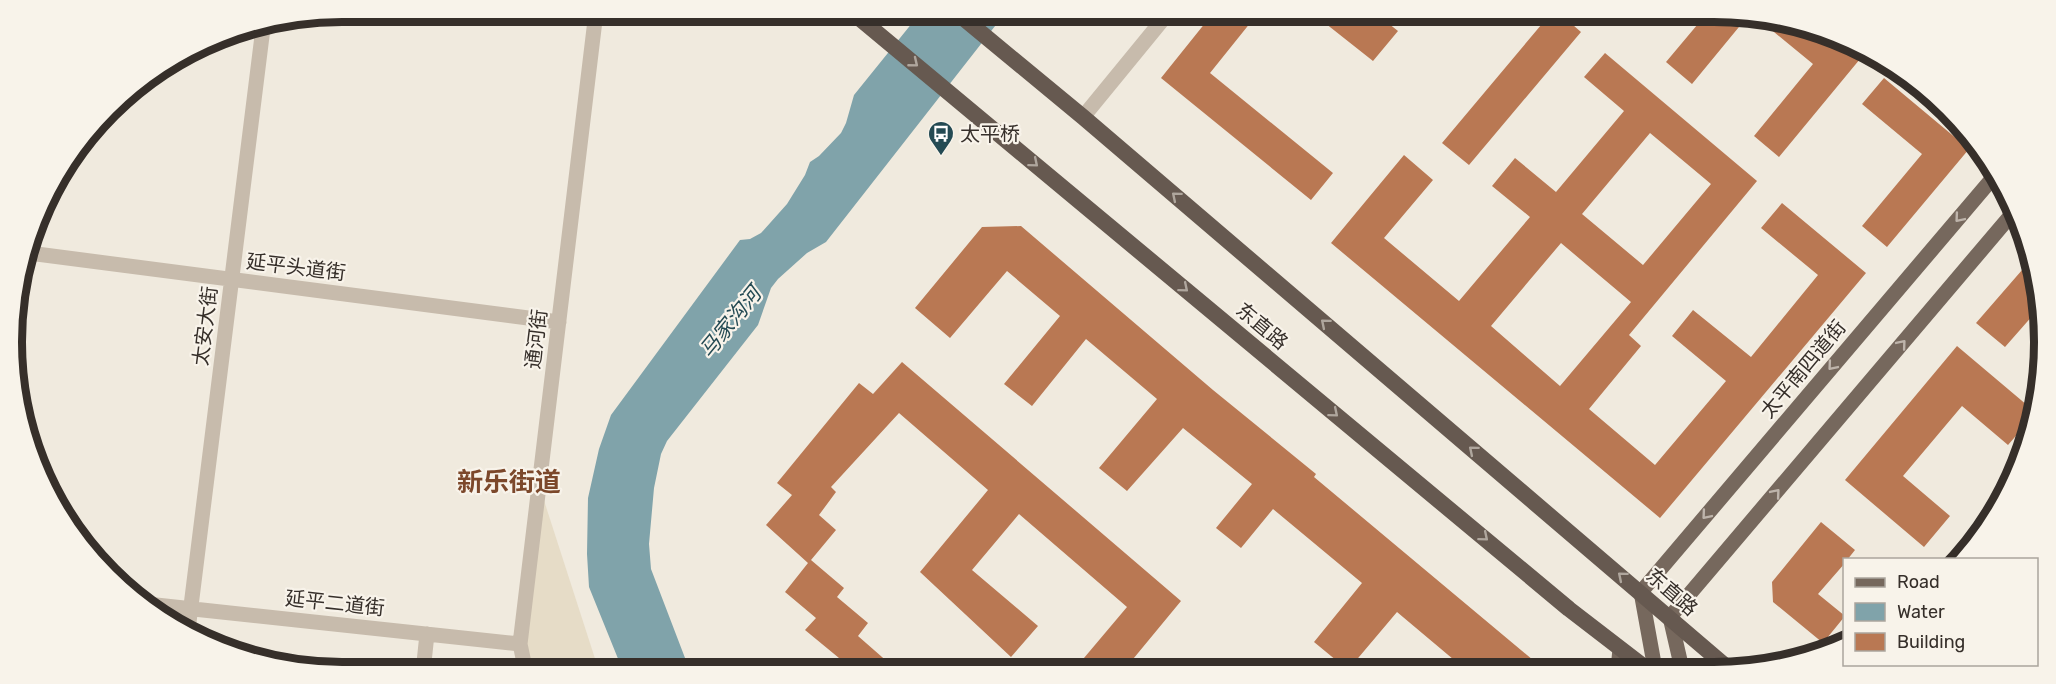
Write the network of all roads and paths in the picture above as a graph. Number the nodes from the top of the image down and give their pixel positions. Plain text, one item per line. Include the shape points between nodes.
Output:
1 (595, 22) edge
2 (863, 22) edge
3 (968, 22) edge
4 (1160, 22) edge
5 (261, 33) edge
6 (1083, 117) junction
7 (1990, 180) edge
8 (2008, 218) edge
9 (35, 254) edge
10 (231, 280) junction
11 (559, 322) junction
12 (1641, 592) junction
13 (161, 606) edge
14 (191, 609) junction
15 (1670, 617) junction
16 (189, 623) edge
17 (427, 634) junction
18 (520, 644) junction
19 (1620, 649) junction
20 (424, 662) edge
21 (524, 662) edge
22 (1619, 662) edge
23 (1638, 662) edge
24 (1654, 662) edge
25 (1681, 662) edge
26 (1721, 662) edge

1 - 11 street, 通河街
2 -> 19 highway, 东直路
3 - 6 highway, 东直路
4 - 6 street
5 - 10 street, 太安大街
12 -> 6 highway, 东直路
7 -> 12 main road, 太平南四道街
15 -> 8 main road
9 - 10 street, 延平头道街
10 - 11 street, 延平头道街
10 - 14 street, 太安大街
11 - 18 street, 通河街
12 - 15 highway, 东直路
12 - 24 main road
13 - 14 street, 延平二道街
14 - 16 street, 太安大街
14 - 17 street, 延平二道街
15 - 25 main road
15 - 26 highway, 东直路
17 - 18 street, 延平二道街
17 - 20 street
18 - 21 street, 通河街
19 - 22 main road
19 - 23 highway, 东直路

